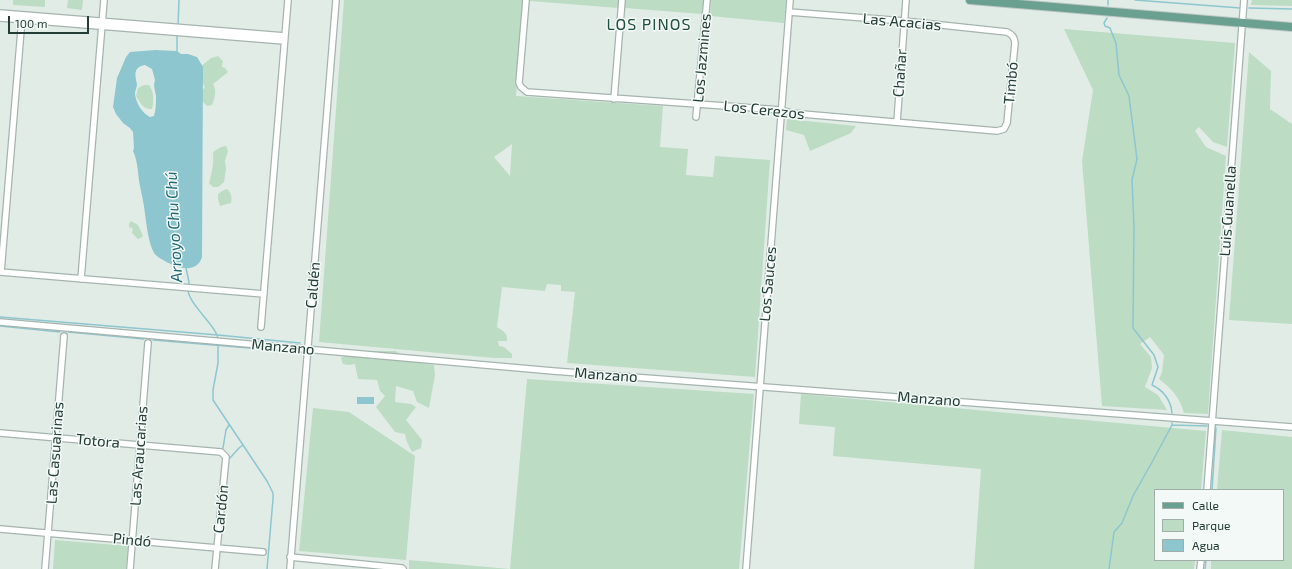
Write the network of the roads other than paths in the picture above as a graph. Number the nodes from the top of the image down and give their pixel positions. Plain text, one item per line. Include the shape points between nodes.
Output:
1 (104, 0) edge
2 (288, 0) edge
3 (336, 0) edge
4 (526, 0) edge
5 (622, 0) edge
6 (707, 0) edge
7 (790, 0) edge
8 (906, 0) edge
9 (970, 0) edge
10 (1244, 0) edge
11 (789, 12) junction
12 (0, 14) edge
13 (22, 17) junction
14 (0, 18) edge
15 (904, 21) junction
16 (1243, 23) junction
17 (102, 24) junction
18 (1292, 27) edge
19 (1014, 37) joint
20 (285, 38) junction
21 (614, 99) junction
22 (698, 104) junction
23 (782, 110) junction
24 (696, 117) dead end
25 (897, 122) junction
26 (1004, 129) joint
27 (0, 272) edge
28 (81, 279) junction
29 (264, 294) junction
30 (0, 322) edge
31 (261, 327) dead end
32 (64, 336) dead end
33 (148, 343) dead end
34 (308, 349) junction
35 (760, 386) junction
36 (1212, 421) junction
37 (1292, 427) edge
38 (0, 433) edge
39 (56, 438) junction
40 (140, 445) junction
41 (221, 452) joint
42 (1207, 489) edge
43 (0, 529) edge
44 (48, 533) junction
45 (133, 540) junction
46 (217, 547) junction
47 (263, 552) dead end
48 (290, 557) junction
49 (403, 568) edge
50 (46, 569) edge
51 (130, 569) edge
52 (215, 569) edge
53 (290, 569) edge
54 (746, 569) edge

1 - 17 street
2 - 20 street
3 - 34 street, Caldén
4 - 21 street, Los Cerezos via 519,83 524,90
5 - 21 street
6 - 22 street, Los Jazmines
7 - 11 street, Los Sauces
8 - 15 street, Chañar
9 - 16 main road
10 - 16 street, Luis Guanella
11 - 15 street, Las Acacias
11 - 23 street, Los Sauces
12 - 13 street
13 - 14 street
13 - 17 street
13 - 27 street
15 - 19 street, Las Acacias via 1007,32
15 - 25 street, Chañar
16 - 18 main road
16 - 36 street, Luis Guanella
17 - 20 street
17 - 28 street
19 - 26 street, Timbó via 1007,123
20 - 29 street
21 - 22 street, Los Cerezos
22 - 23 street, Los Cerezos
22 - 24 street, Los Jazmines
23 - 25 street, Los Cerezos via 791,114
23 - 35 street, Los Sauces
25 - 26 street, Los Cerezos
27 - 28 street
28 - 29 street
29 - 31 street
30 - 34 street, Manzano
32 - 39 street, Las Casuarinas
33 - 40 street, Las Araucarias
34 - 35 street, Manzano
34 - 48 street, Caldén
35 - 36 street, Manzano
35 - 54 street, Los Sauces
36 - 37 street, Manzano
36 - 42 street, Luis Guanella
38 - 39 street, Totora
39 - 40 street, Totora
39 - 44 street, Las Casuarinas
40 - 41 street, Totora
40 - 45 street, Las Araucarias
41 - 46 street, Cardón via 226,457
43 - 44 street, Pindó
44 - 45 street, Pindó
44 - 50 street, Las Casuarinas
45 - 46 street, Pindó
45 - 51 street, Las Araucarias
46 - 47 street, Pindó
46 - 52 street, Cardón
48 - 49 street
48 - 53 street, Caldén

